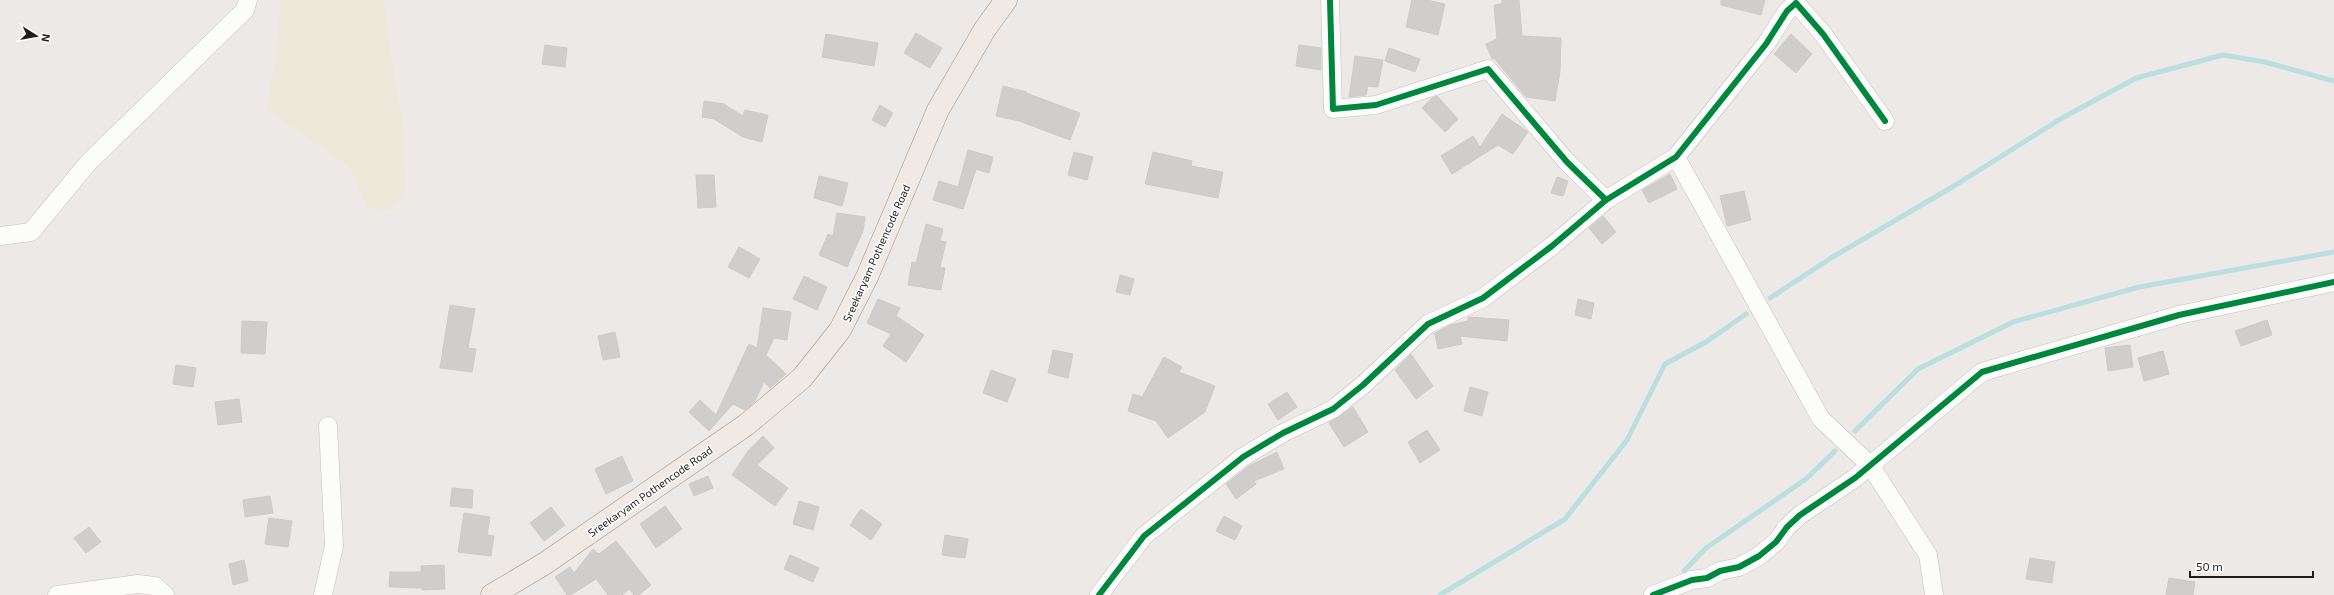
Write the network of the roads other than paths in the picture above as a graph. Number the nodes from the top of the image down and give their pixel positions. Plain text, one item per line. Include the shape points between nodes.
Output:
1 (248, 0) edge
2 (1006, 0) edge
3 (1330, 0) edge
4 (1797, 1) edge
5 (1885, 121) dead end
6 (1676, 157) junction
7 (1606, 200) junction
8 (0, 236) edge
9 (2334, 282) edge
10 (328, 426) dead end
11 (1870, 465) junction
12 (57, 595) edge
13 (165, 595) edge
14 (323, 595) edge
15 (492, 595) edge
16 (1099, 595) edge
17 (1653, 595) edge
18 (1934, 595) edge

1 - 8 street via 245,10 88,163 31,232
2 - 15 main road, Sreekaryam Pothencode Road via 985,30 938,110 867,277 840,330 802,378 746,424 544,564
3 - 7 street via 1333,109 1376,105 1488,69 1567,162
4 - 5 street
4 - 6 street via 1786,11 1766,44
6 - 7 street
6 - 11 street via 1822,419
7 - 16 street via 1552,246 1483,298 1428,324 1363,385 1333,409 1283,432 1243,457 1184,502 1144,536
9 - 11 street via 2179,315 1982,372
10 - 14 street via 334,546
11 - 17 street via 1800,515 1787,526 1776,542 1759,556 1739,567 1720,571 1707,578 1692,580
11 - 18 street via 1928,555
12 - 13 street via 138,584 155,586

